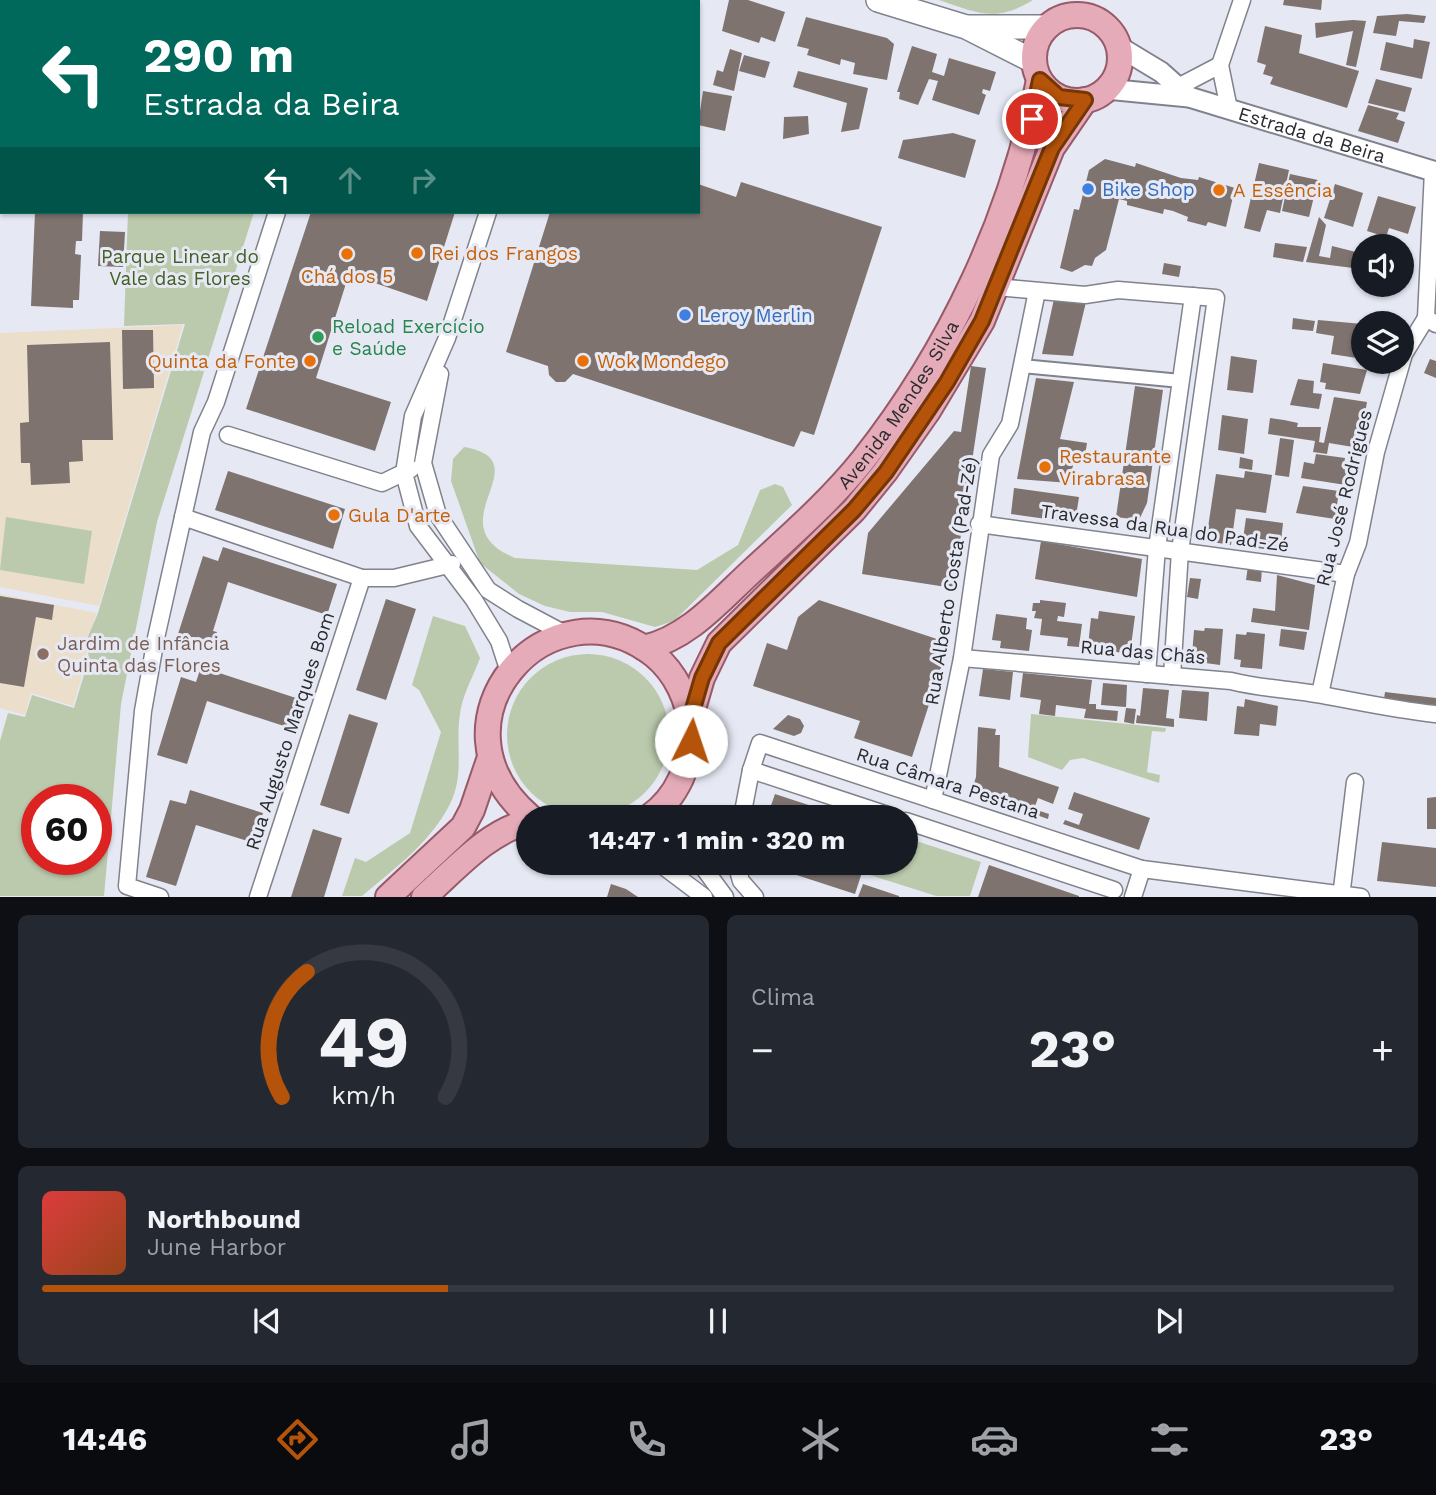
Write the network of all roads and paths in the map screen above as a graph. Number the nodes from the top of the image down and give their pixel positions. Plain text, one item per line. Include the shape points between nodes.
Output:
1 (878, 0) edge
2 (1108, 0) edge
3 (1242, 0) edge
4 (1057, 15) edge
5 (966, 27) junction
6 (1113, 37) junction
7 (1220, 65) junction
8 (1036, 71) junction
9 (1183, 92) junction
10 (1096, 95) junction
11 (1230, 110) junction
12 (1434, 171) edge
13 (276, 214) edge
14 (487, 214) edge
15 (997, 287) junction
16 (1037, 290) junction
17 (1193, 296) junction
18 (1431, 321) edge
19 (447, 338) junction
20 (1022, 366) junction
21 (1181, 381) junction
22 (216, 402) junction
23 (228, 435) junction
24 (199, 457) junction
25 (423, 463) junction
26 (404, 473) junction
27 (183, 517) junction
28 (979, 524) junction
29 (1157, 548) junction
30 (1180, 551) junction
31 (468, 562) junction
32 (445, 564) junction
33 (1346, 573) junction
34 (362, 578) junction
35 (567, 635) junction
36 (644, 648) junction
37 (962, 658) junction
38 (509, 672) junction
39 (1147, 674) junction
40 (1172, 676) junction
41 (1320, 694) junction
42 (1435, 714) edge
43 (690, 719) junction
44 (490, 757) junction
45 (751, 770) junction
46 (1355, 782) dead end
47 (933, 800) junction
48 (516, 805) edge
49 (668, 805) edge
50 (744, 805) edge
51 (857, 805) edge
52 (516, 825) edge
53 (918, 825) edge
54 (1123, 863) junction
55 (1142, 869) junction
56 (675, 875) edge
57 (709, 875) edge
58 (739, 875) edge
59 (1113, 893) edge
60 (1341, 895) edge
61 (160, 897) edge
62 (258, 897) edge
63 (388, 897) edge
64 (424, 897) edge
65 (704, 897) edge
66 (725, 897) edge
67 (755, 897) edge
68 (1133, 897) edge
69 (1360, 897) edge

1 - 5 main road
2 - 6 main road
3 - 7 street
4 - 5 main road
4 - 6 main road via 1084,15
4 - 8 main road via 1039,37
5 - 8 main road
6 - 9 street
6 - 10 main road via 1118,69
7 - 9 street
7 - 11 street
8 - 10 main road via 1059,97
8 - 36 main road, Avenida Mendes Silva via 1028,139 995,230 946,335 900,410 861,463 800,526 704,615 665,643
9 - 10 street
9 - 11 street, Estrada da Beira
10 - 15 main road, Avenida Mendes Silva via 1052,148
11 - 12 street, Estrada da Beira
12 - 18 street
13 - 22 street
14 - 19 street
15 - 16 street
15 - 43 main road, Avenida Mendes Silva via 947,382 886,472 813,552 719,643
16 - 17 street
16 - 20 street, Rua Alberto Costa (Pad-Zé)
17 - 21 street
17 - 30 street via 1216,298
18 - 33 street, Rua José Rodrigues via 1404,354 1376,452 1358,543
19 - 25 street
19 - 26 street via 413,416
20 - 21 street
20 - 28 street, Rua Alberto Costa (Pad-Zé) via 1010,424 991,455
21 - 29 street
22 - 23 street
22 - 24 street via 202,432
23 - 24 street
23 - 26 street via 382,483
24 - 27 street
25 - 26 street
25 - 31 street via 438,515
26 - 32 street via 418,526
27 - 34 street
27 - 61 street via 143,711 127,886
28 - 29 street, Travessa da Rua do Pad-Zé
28 - 37 street, Rua Alberto Costa (Pad-Zé)
29 - 30 street, Travessa da Rua do Pad-Zé
29 - 39 street
30 - 33 street, Travessa da Rua do Pad-Zé
30 - 40 street
31 - 32 street
31 - 35 street via 501,600
32 - 34 street via 394,579
32 - 38 street via 499,641
33 - 41 street, Rua José Rodrigues
34 - 62 street, Rua Augusto Marques Bom
35 - 36 main road via 607,634
35 - 38 main road via 535,648
36 - 43 main road via 675,678
37 - 39 street, Rua das Chãs
37 - 47 street, Rua Alberto Costa (Pad-Zé)
38 - 44 main road via 489,712 486,735
39 - 40 street, Rua das Chãs
40 - 41 street, Rua das Chãs
41 - 42 street, Rua das Chãs
43 - 49 main road via 687,764
44 - 48 main road via 499,782
44 - 63 main road via 463,827
45 - 47 street, Rua Câmara Pestana via 760,743
45 - 50 street, Rua Câmara Pestana
45 - 51 street
46 - 60 street
47 - 54 street, Rua Câmara Pestana
52 - 64 main road via 491,839
53 - 59 street
54 - 55 street, Rua Câmara Pestana
54 - 59 street
55 - 60 street, Rua Câmara Pestana
55 - 68 street
56 - 65 street
57 - 66 street
58 - 67 street
60 - 69 street, Rua Câmara Pestana

